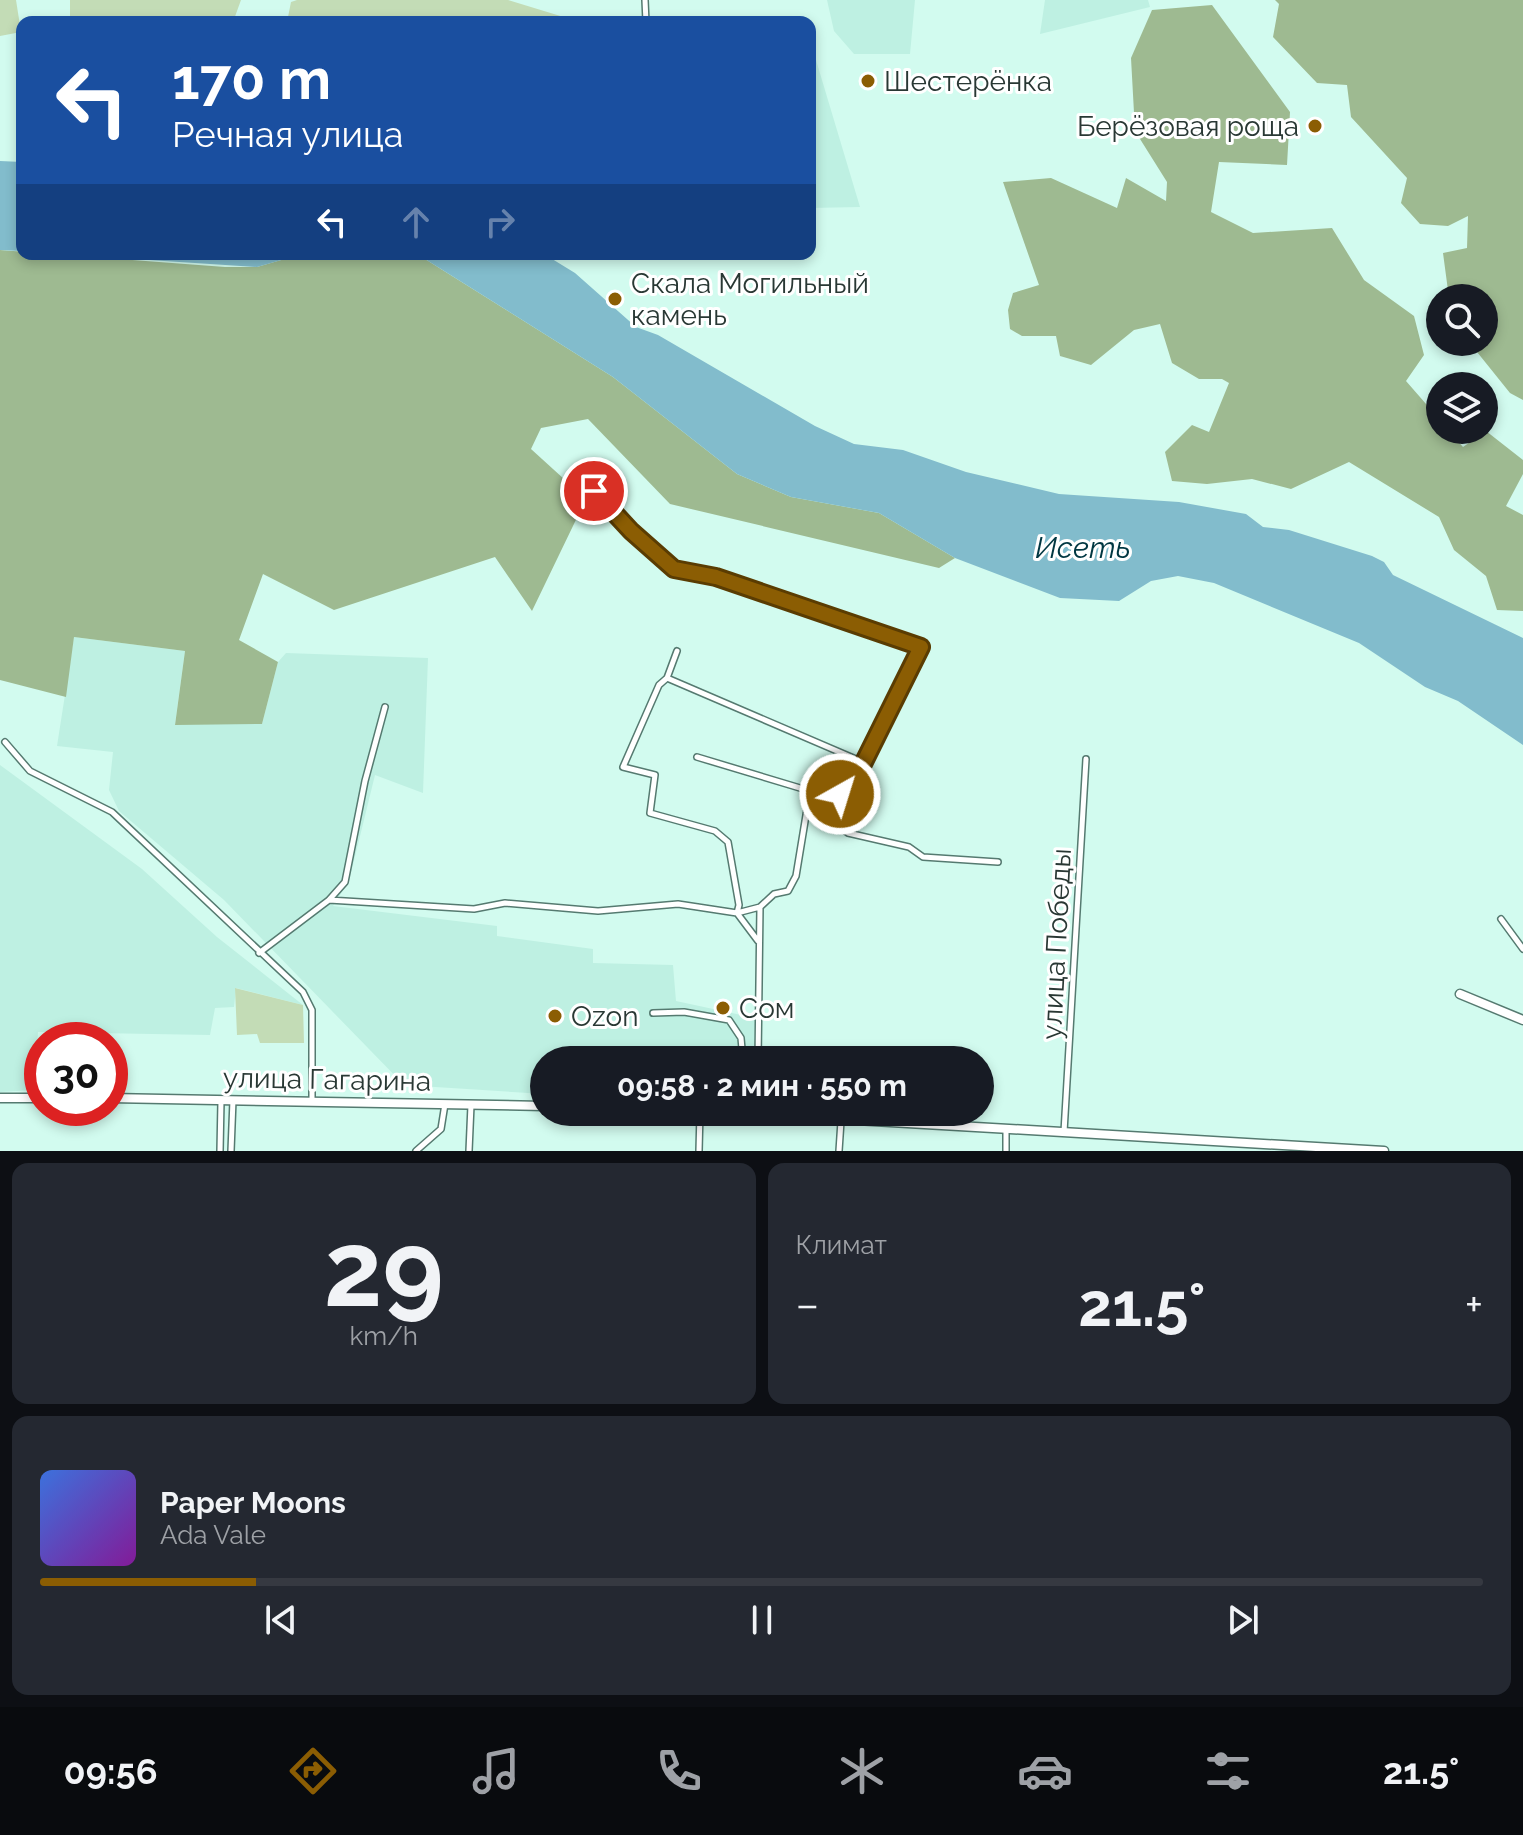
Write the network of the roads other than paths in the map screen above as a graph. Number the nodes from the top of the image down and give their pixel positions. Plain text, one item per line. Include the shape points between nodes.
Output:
1 (576, 470) dead end
2 (677, 651) dead end
3 (667, 678) junction
4 (385, 707) dead end
5 (5, 742) dead end
6 (697, 757) dead end
7 (1086, 759) dead end
8 (865, 763) junction
9 (810, 791) junction
10 (840, 794) junction
11 (998, 862) dead end
12 (329, 900) junction
13 (760, 907) junction
14 (737, 913) junction
15 (1501, 919) dead end
16 (758, 941) junction
17 (1523, 949) edge
18 (259, 953) junction
19 (1460, 994) dead end
20 (653, 1013) dead end
21 (1523, 1020) edge
22 (742, 1046) edge
23 (758, 1046) edge
24 (0, 1098) edge
25 (24, 1098) edge
26 (128, 1098) edge
27 (221, 1100) junction
28 (233, 1100) junction
29 (312, 1101) junction
30 (445, 1103) junction
31 (471, 1104) junction
32 (530, 1106) edge
33 (700, 1126) edge
34 (841, 1126) edge
35 (944, 1126) edge
36 (1006, 1129) junction
37 (1064, 1132) junction
38 (220, 1151) edge
39 (231, 1151) edge
40 (416, 1151) edge
41 (469, 1151) edge
42 (699, 1151) edge
43 (839, 1151) edge
44 (1006, 1151) edge
45 (1384, 1151) edge

1 - 8 street via 674,569 716,577 921,647
2 - 3 street
3 - 8 street
3 - 14 street via 659,685 623,767 655,775 650,813 715,831 728,842
4 - 12 street via 345,882
5 - 18 street via 30,771 112,812
6 - 9 street
7 - 37 street, улица Победы
8 - 10 street via 851,788
9 - 10 street
9 - 13 street via 796,876 788,891 774,894
10 - 11 street via 835,823 848,833 909,847 923,857
12 - 14 street via 474,909 505,903 598,911 678,904
12 - 18 street
13 - 14 street
13 - 16 street
14 - 16 street
15 - 17 street
16 - 23 street
18 - 29 street via 303,992 312,1010
19 - 21 main road
20 - 22 street via 729,1020
24 - 25 main road
26 - 27 main road, улица Гагарина
27 - 28 main road, улица Гагарина
27 - 38 street
28 - 29 main road, улица Гагарина
28 - 39 street
29 - 30 main road, улица Гагарина
30 - 31 main road, улица Гагарина
30 - 40 street via 441,1129
31 - 32 main road, улица Гагарина
31 - 41 street
33 - 42 street
34 - 43 street
35 - 36 main road
36 - 37 main road
36 - 44 street
37 - 45 main road

